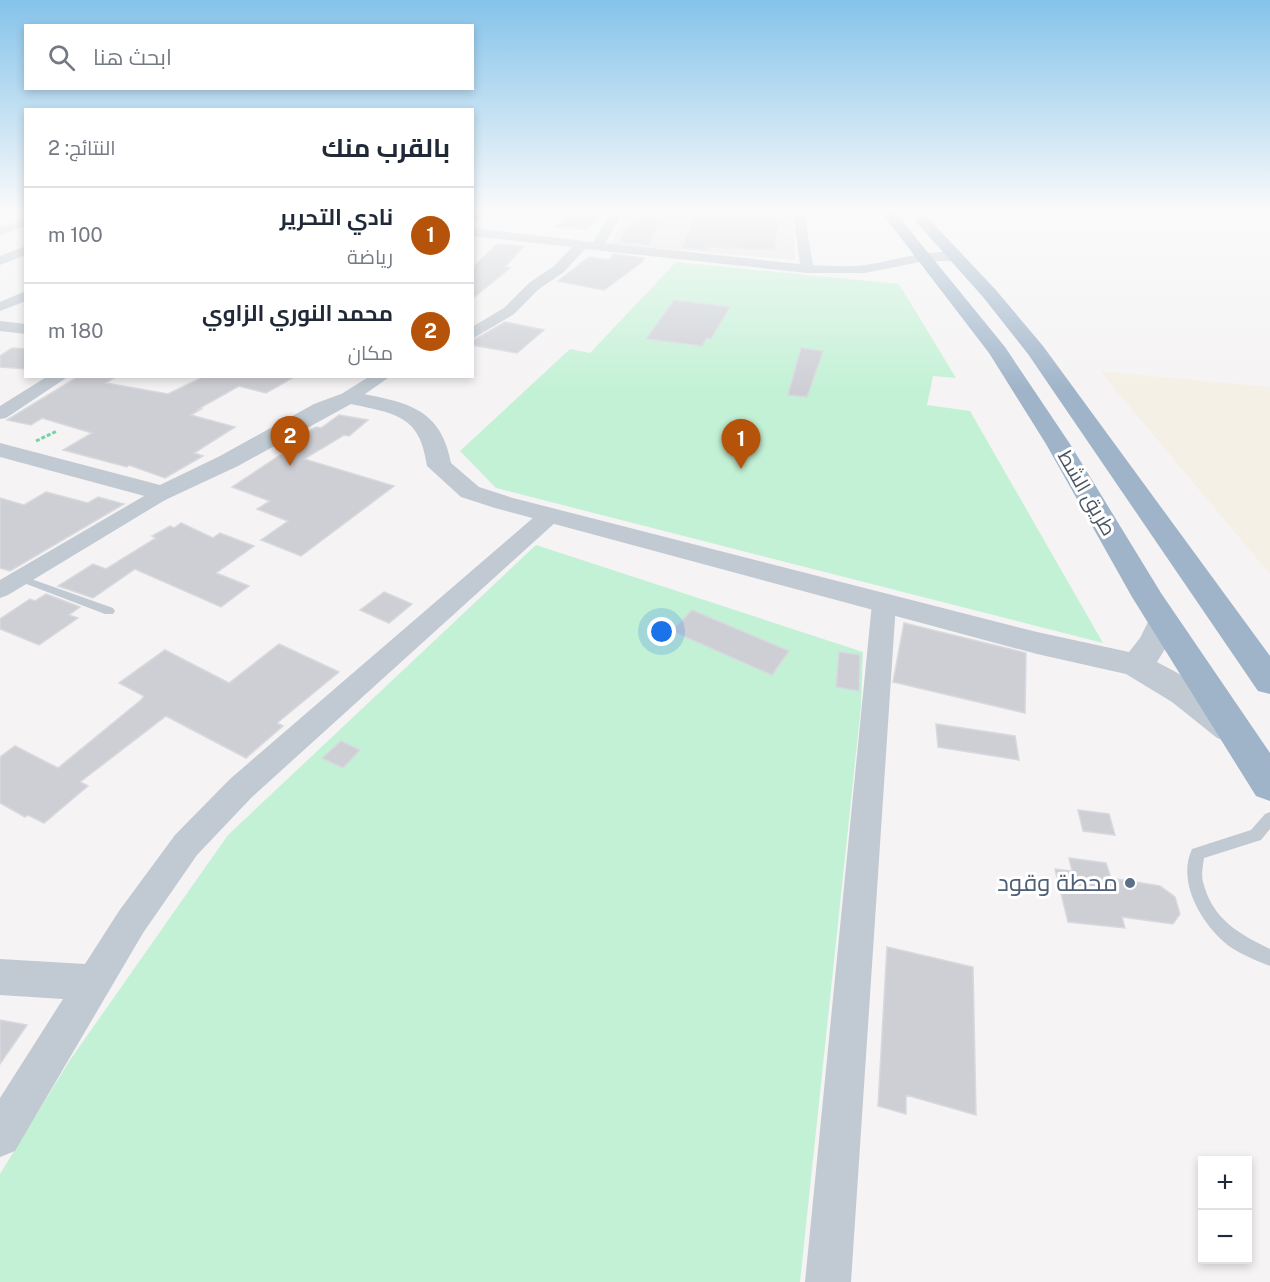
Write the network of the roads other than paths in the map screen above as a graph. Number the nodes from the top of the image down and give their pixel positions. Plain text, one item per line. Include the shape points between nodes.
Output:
1 (555, 272) edge
2 (938, 272) edge
3 (969, 272) edge
4 (24, 296) edge
5 (0, 308) edge
6 (24, 310) edge
7 (0, 313) edge
8 (0, 326) edge
9 (24, 330) edge
10 (474, 332) edge
11 (58, 378) edge
12 (380, 378) edge
13 (349, 397) junction
14 (0, 414) edge
15 (0, 450) edge
16 (163, 493) junction
17 (549, 516) junction
18 (20, 578) junction
19 (0, 590) edge
20 (884, 603) junction
21 (109, 611) dead end
22 (1163, 621) junction
23 (1135, 665) junction
24 (1270, 682) edge
25 (1238, 736) junction
26 (1270, 785) edge
27 (1270, 818) edge
28 (1270, 958) edge
29 (0, 977) edge
30 (93, 983) junction
31 (0, 1136) edge
32 (828, 1282) edge

1 - 10 street via 509,311
2 - 22 highway, طريق الشط via 1010,369
3 - 24 highway, طريق الشط via 1036,350
4 - 5 street
6 - 7 street
8 - 9 street
11 - 14 street
12 - 13 street
13 - 16 street
13 - 17 street via 390,406 424,423 436,446 439,466 470,492
15 - 16 street
16 - 18 street
17 - 20 street
17 - 30 street via 241,788 186,845
18 - 19 street
18 - 21 lane
20 - 23 street
20 - 32 street
22 - 23 street via 1149,652
22 - 25 highway, طريق الشط
23 - 25 street via 1207,708
25 - 26 highway, طريق الشط
27 - 28 lane via 1256,835 1197,854 1194,880 1210,917 1231,938
29 - 30 street
30 - 31 street

